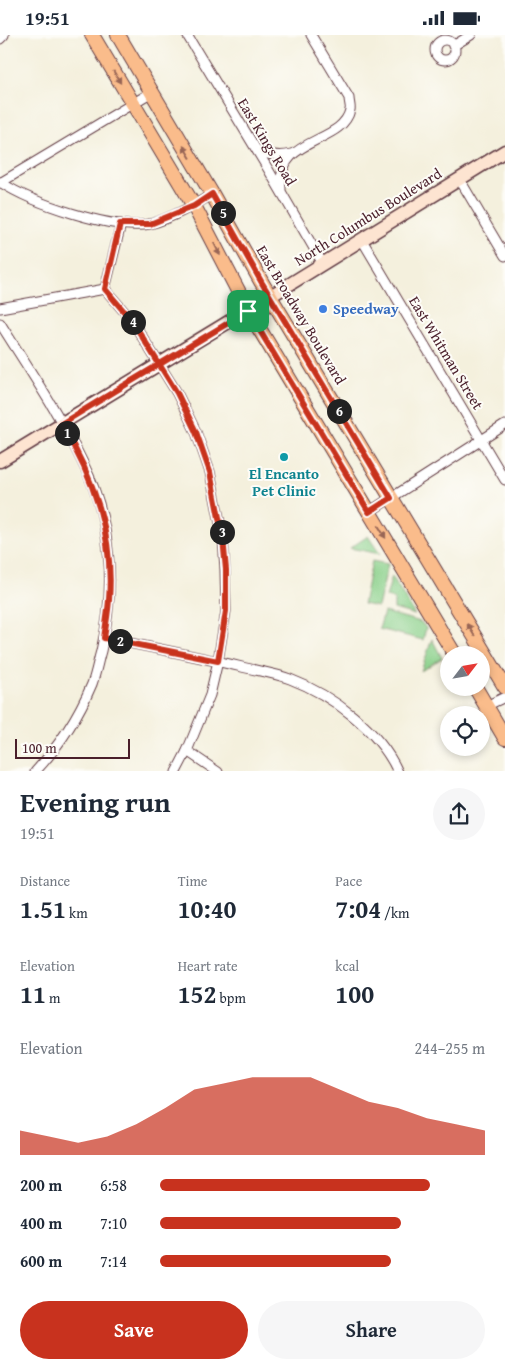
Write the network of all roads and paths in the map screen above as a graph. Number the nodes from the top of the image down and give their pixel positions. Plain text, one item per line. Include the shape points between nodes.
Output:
1 (4, 35) edge
2 (92, 35) edge
3 (118, 35) edge
4 (187, 35) edge
5 (311, 35) edge
6 (471, 35) edge
7 (0, 39) edge
8 (453, 46) dead end
9 (152, 92) junction
10 (132, 103) junction
11 (257, 150) junction
12 (505, 151) edge
13 (293, 154) junction
14 (460, 180) junction
15 (0, 183) edge
16 (282, 192) junction
17 (212, 194) junction
18 (194, 206) junction
19 (120, 224) junction
20 (362, 240) junction
21 (505, 256) edge
22 (323, 264) junction
23 (105, 289) junction
24 (270, 296) junction
25 (0, 308) edge
26 (248, 311) junction
27 (0, 323) edge
28 (160, 364) junction
29 (61, 424) junction
30 (505, 425) edge
31 (481, 439) junction
32 (0, 461) edge
33 (505, 480) edge
34 (391, 498) junction
35 (369, 512) junction
36 (104, 638) junction
37 (450, 646) edge
38 (218, 661) junction
39 (505, 687) edge
40 (480, 696) edge
41 (505, 697) edge
42 (486, 706) joint
43 (490, 713) edge
44 (505, 738) edge
45 (187, 751) junction
46 (35, 771) edge
47 (176, 771) edge
48 (218, 771) edge
49 (398, 771) edge

1 - 7 street
2 -> 10 main road
3 - 9 main road, East Broadway Boulevard
4 - 11 street, East Kings Road
5 - 13 street via 349,98 350,110 333,130
6 - 8 street
9 - 10 street
17 -> 9 main road, East Broadway Boulevard
10 - 15 street
10 - 18 main road
11 - 13 street via 267,155
11 - 16 street, East Kings Road
12 - 14 street, North Columbus Boulevard
13 - 16 street via 282,172
14 - 20 street, North Columbus Boulevard
14 - 21 street
15 - 19 street via 41,202
16 - 22 street, East Kings Road
17 - 18 street
17 - 24 main road, East Broadway Boulevard
18 - 19 street via 150,224
18 -> 26 main road
19 - 23 street
20 - 22 street, North Columbus Boulevard
20 - 31 street, East Whitman Street
22 - 24 street, North Columbus Boulevard
23 - 25 street
23 - 28 street via 133,322
24 - 26 street, North Columbus Boulevard
24 - 34 main road, East Broadway Boulevard
26 - 28 street, North Columbus Boulevard
26 - 35 main road
27 - 29 street
28 - 29 street, North Columbus Boulevard
28 - 38 street via 196,432 217,504 226,570 226,611
29 - 32 street, North Columbus Boulevard
29 - 36 street via 84,463 107,533 110,599
30 - 31 street
31 - 33 street, East Whitman Street
31 - 34 street
34 - 35 street
39 -> 34 main road, East Broadway Boulevard
35 -> 37 main road
36 - 38 street
36 - 46 street via 93,681 75,719 53,752
38 - 45 street via 210,695
38 - 49 street via 289,679 320,693 346,710 371,733
40 - 42 main road
41 - 42 street
43 - 44 main road
45 - 47 street
45 - 48 street

